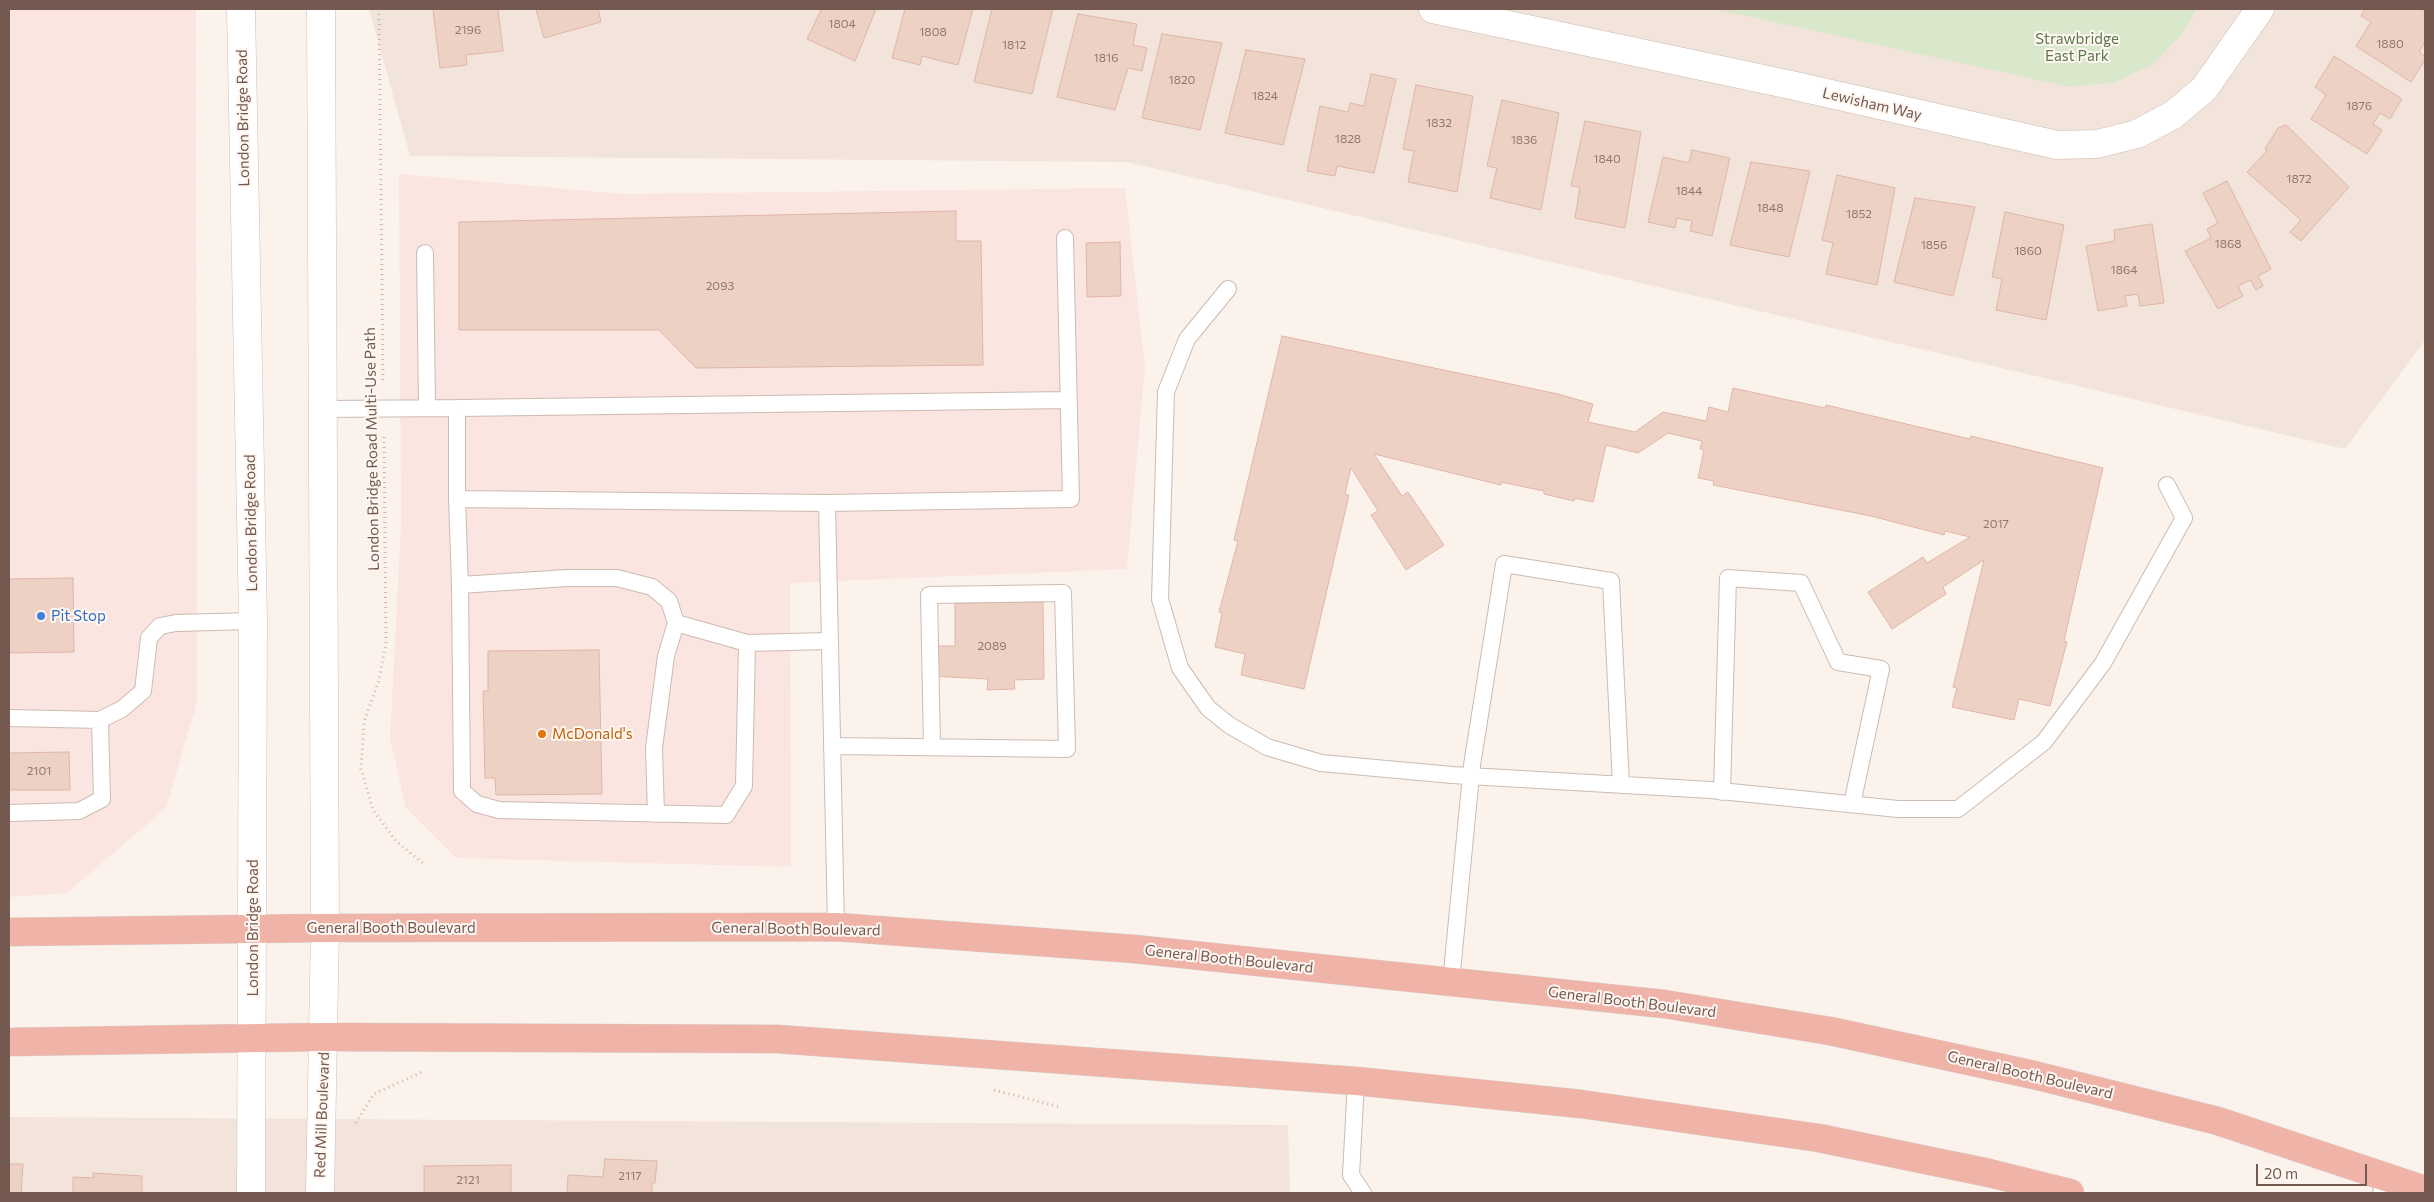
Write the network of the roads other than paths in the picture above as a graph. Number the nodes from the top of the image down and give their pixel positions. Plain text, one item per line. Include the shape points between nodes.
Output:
1 (241, 9) edge
2 (321, 9) edge
3 (1433, 9) edge
4 (2260, 9) edge
5 (1065, 238) dead end
6 (425, 252) dead end
7 (1228, 290) dead end
8 (1069, 400) junction
9 (427, 407) junction
10 (457, 408) junction
11 (323, 409) junction
12 (2167, 485) dead end
13 (457, 499) junction
14 (827, 503) junction
15 (460, 585) junction
16 (253, 621) junction
17 (676, 623) junction
18 (830, 641) junction
19 (748, 643) junction
20 (9, 718) edge
21 (100, 720) junction
22 (832, 746) junction
23 (932, 747) junction
24 (1470, 776) junction
25 (1621, 785) junction
26 (1722, 792) junction
27 (1852, 804) junction
28 (9, 813) edge
29 (656, 814) junction
30 (836, 927) junction
31 (325, 928) junction
32 (253, 929) junction
33 (9, 932) edge
34 (1451, 982) junction
35 (253, 1038) junction
36 (324, 1038) junction
37 (9, 1042) edge
38 (1356, 1081) junction
39 (2384, 1185) edge
40 (2425, 1190) edge
41 (251, 1193) edge
42 (320, 1193) edge
43 (1363, 1193) edge
44 (2070, 1193) edge

1 - 16 main road, London Bridge Road
2 - 11 main road
3 - 4 main road, Lewisham Way via 2057,145 2105,142 2137,134 2173,115 2204,89
5 - 8 lane
6 - 9 lane
7 - 24 lane via 1187,339 1166,392 1160,599 1180,668 1208,708 1229,725 1267,747 1321,763
8 - 10 lane
8 - 14 lane via 1071,499
9 - 10 lane
9 - 11 lane
10 - 13 lane
11 - 31 main road
12 - 27 lane via 2184,518 2103,663 2044,742 1958,809 1898,809
13 - 14 lane
13 - 15 lane
14 - 18 lane
15 - 17 lane via 617,578 658,591 669,601
15 - 29 lane via 462,791 477,804 499,810
16 - 21 lane via 160,626 149,638 143,691 122,710
16 - 32 main road, London Bridge Road
17 - 19 lane
17 - 29 lane via 666,656 654,748
18 - 19 lane
18 - 22 lane
19 - 29 lane via 744,786 726,815
20 - 21 lane
21 - 28 lane via 102,799 79,811
22 - 23 lane
22 - 30 lane
23 - 23 lane via 1068,749 1063,593 928,594
24 - 25 lane
24 - 25 lane via 1504,564 1610,581
24 - 34 lane
25 - 26 lane
26 - 27 lane
26 - 27 lane via 1728,578 1801,583 1838,662 1881,669
30 - 31 highway, General Booth Boulevard
30 - 34 highway, General Booth Boulevard via 1134,949
31 - 32 highway, General Booth Boulevard
31 - 36 main road
32 - 33 highway, General Booth Boulevard
32 - 35 main road, London Bridge Road
34 - 39 highway, General Booth Boulevard via 1664,1004 1830,1031 2034,1075 2218,1121
35 - 36 highway
35 - 37 highway
35 - 41 main road
36 - 38 highway via 777,1039
36 - 42 main road, Red Mill Boulevard
38 - 43 lane via 1352,1175
38 - 44 highway via 1581,1104 1819,1138
39 - 40 highway, General Booth Boulevard

